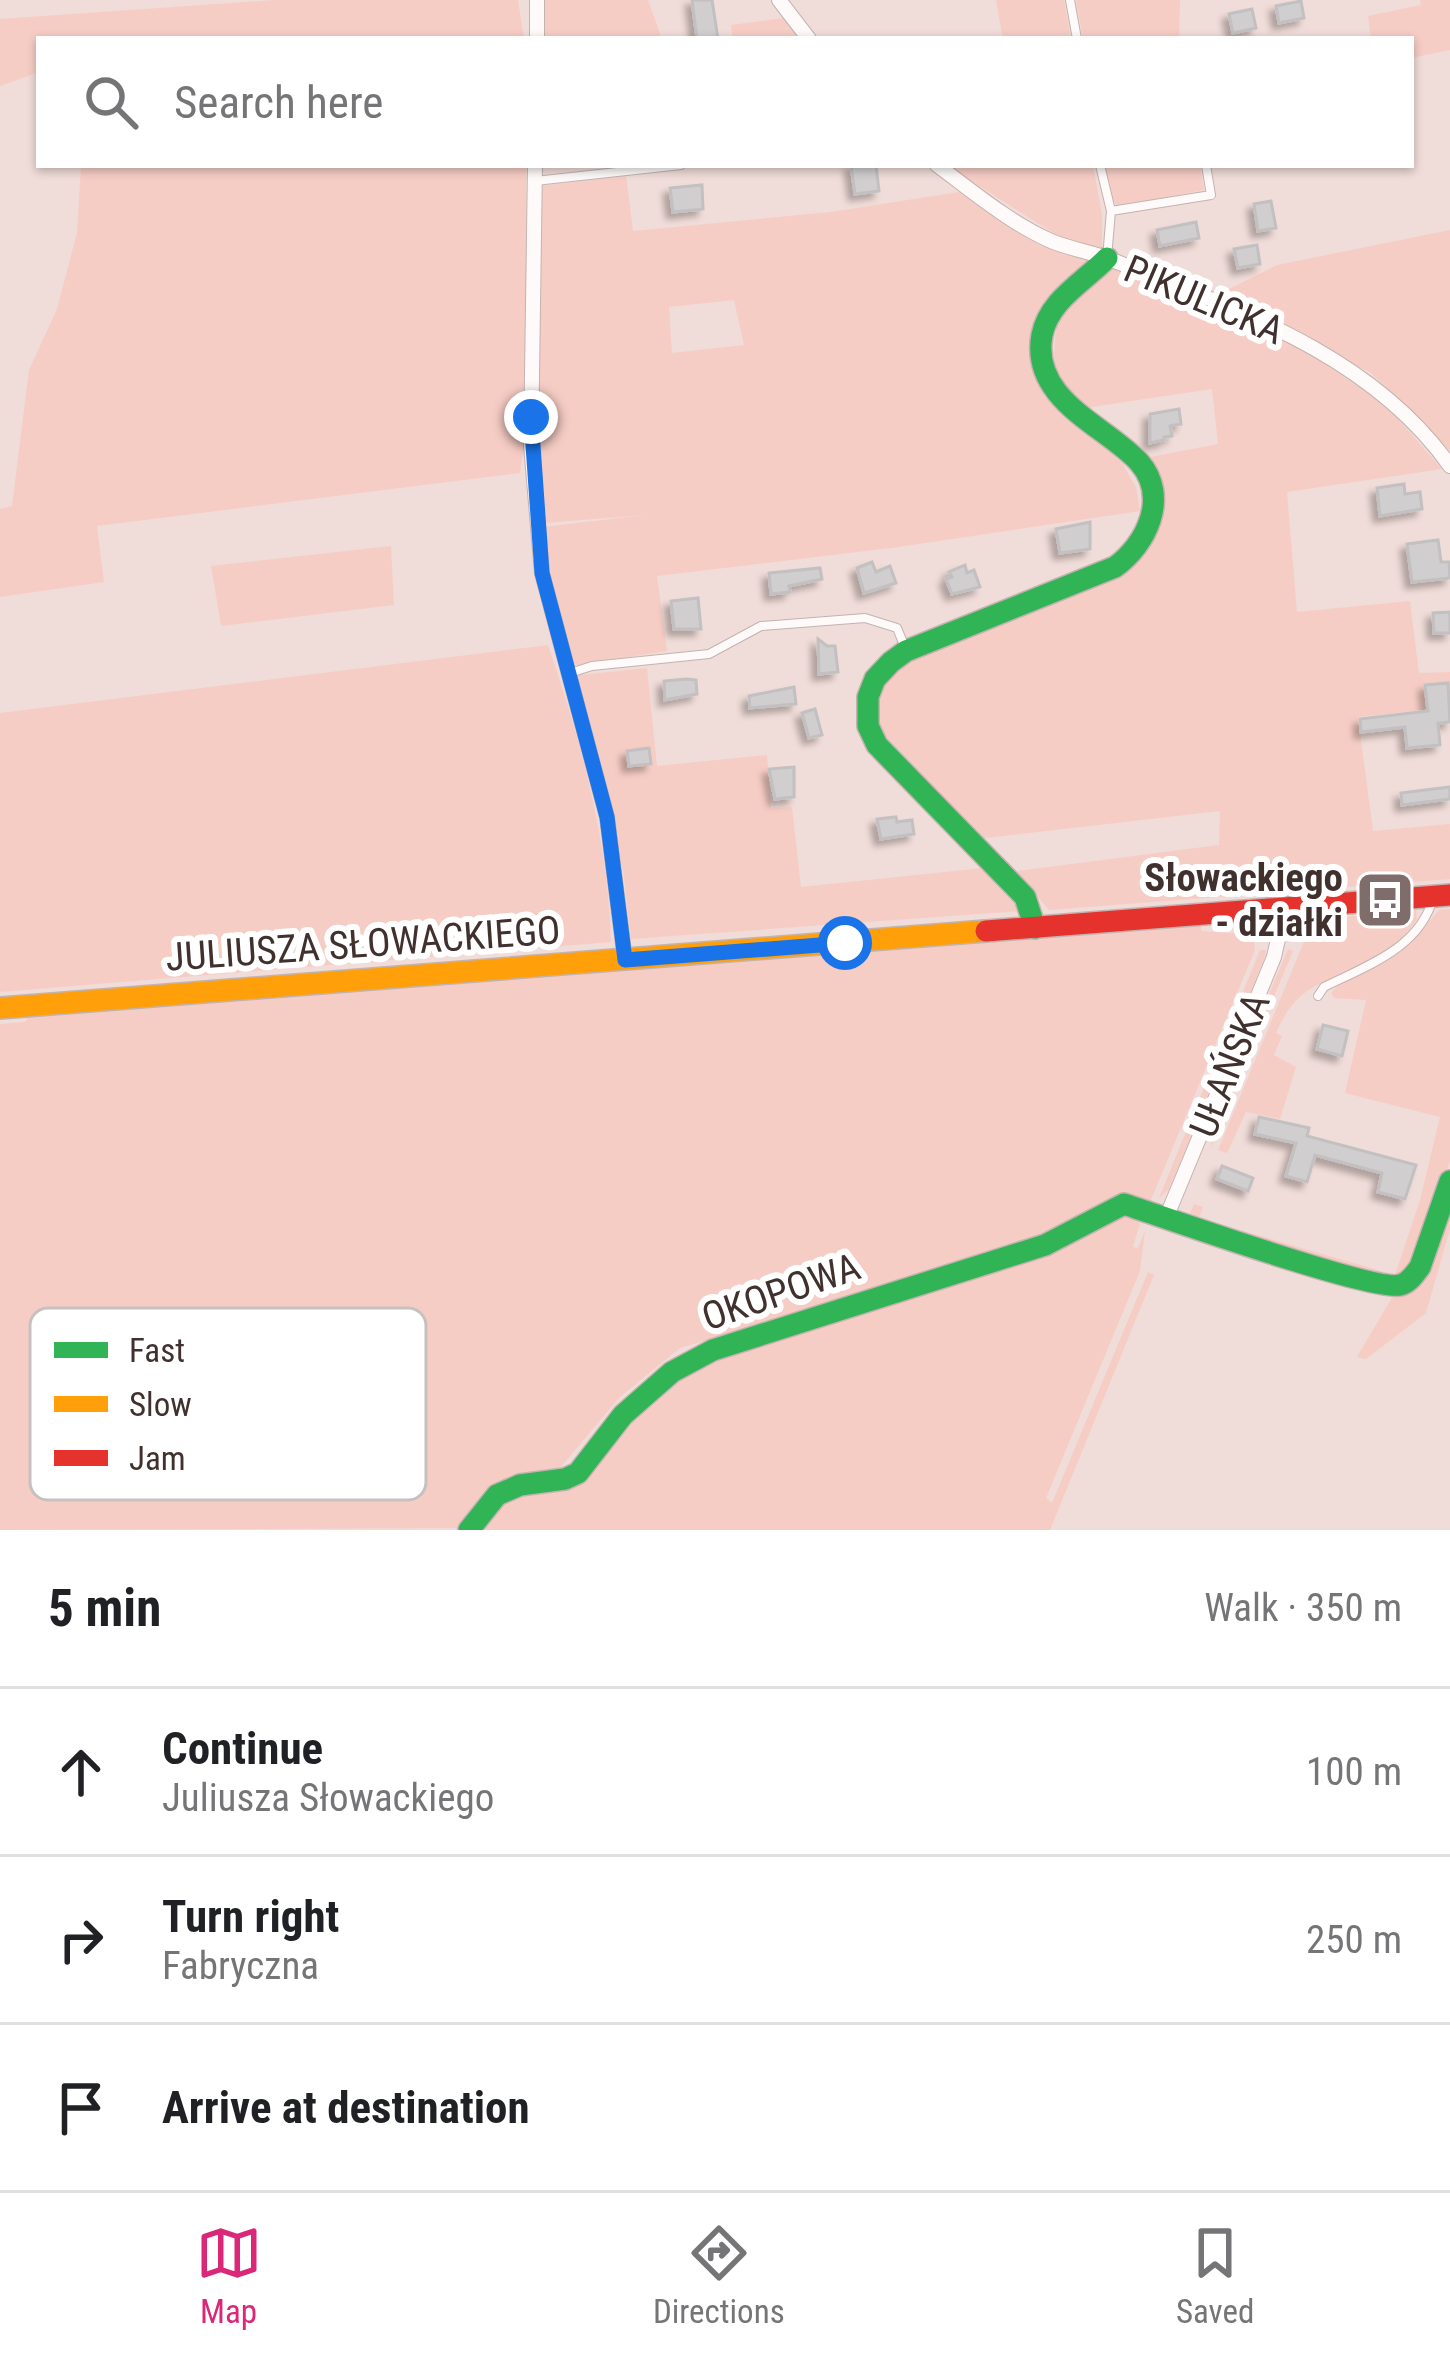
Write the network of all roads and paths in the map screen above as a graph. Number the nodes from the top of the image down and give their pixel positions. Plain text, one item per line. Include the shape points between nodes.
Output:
1 (537, 0) edge
2 (779, 0) edge
3 (1070, 0) edge
4 (537, 36) edge
5 (807, 36) edge
6 (1076, 36) edge
7 (626, 168) edge
8 (942, 168) edge
9 (1101, 168) edge
10 (1206, 168) edge
11 (535, 173) edge
12 (1111, 211) junction
13 (1107, 258) junction
14 (1450, 466) edge
15 (906, 651) junction
16 (567, 674) junction
17 (1442, 896) edge
18 (1285, 908) junction
19 (1035, 928) junction
20 (625, 960) junction
21 (1318, 995) dead end
22 (0, 1009) edge
23 (1450, 1181) edge
24 (1166, 1218) junction
25 (469, 1530) edge

1 - 4 street
2 - 5 street
3 - 6 lane
7 - 11 lane
8 - 13 street, PIKULICKA via 1050,240
9 - 12 lane
10 - 12 lane via 1211,195
11 - 16 street via 531,445 542,573
12 - 13 lane
13 - 14 street, PIKULICKA via 1361,375
13 - 15 street via 1053,310 1041,358 1054,390 1149,476 1152,518 1142,545 1115,567
15 - 16 lane via 903,633 887,622 824,621 761,626 709,654
15 - 19 street via 871,687 872,734 1025,897
16 - 20 street via 607,817
17 - 18 street, JULIUSZA SŁOWACKIEGO
17 - 21 lane via 1394,951
18 - 19 street, JULIUSZA SŁOWACKIEGO
18 - 24 street, UŁAŃSKA via 1279,945
19 - 20 street, JULIUSZA SŁOWACKIEGO
20 - 22 street, JULIUSZA SŁOWACKIEGO
23 - 24 street, OKOPOWA via 1420,1268 1402,1285
24 - 25 street, OKOPOWA via 1124,1204 1045,1245 713,1350 622,1415 578,1473 497,1495

